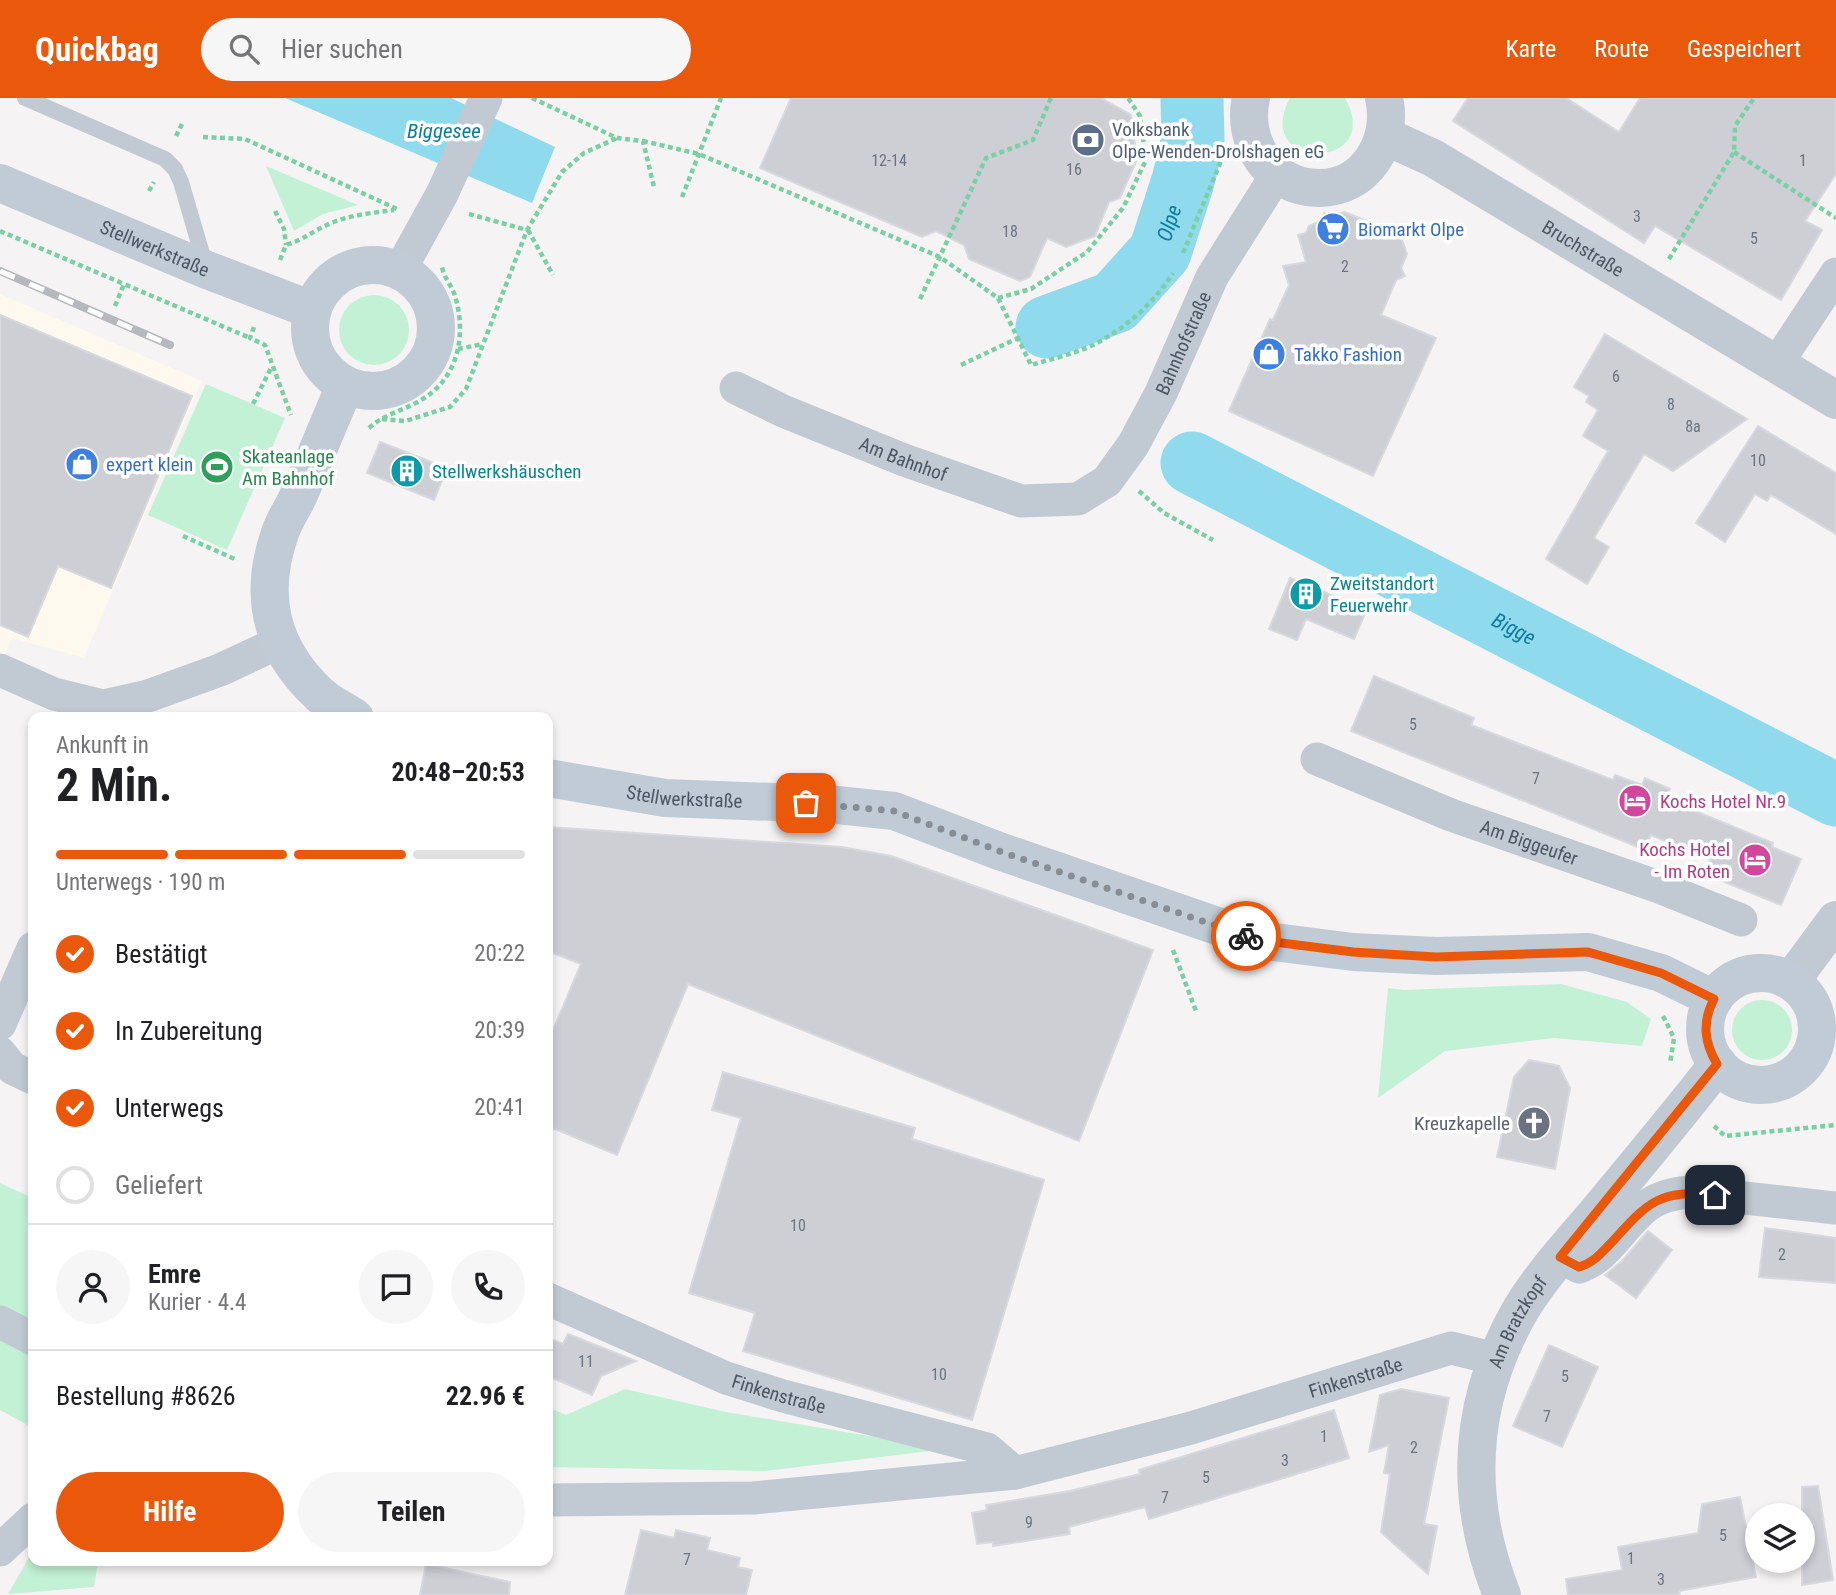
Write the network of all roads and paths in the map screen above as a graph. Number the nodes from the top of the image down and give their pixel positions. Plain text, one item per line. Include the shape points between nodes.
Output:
1 (26, 98) edge
2 (486, 98) edge
3 (532, 98) edge
4 (721, 98) edge
5 (1051, 98) edge
6 (1128, 98) edge
7 (1251, 98) edge
8 (1384, 98) edge
9 (1754, 98) edge
10 (1385, 136) junction
11 (203, 137) dead end
12 (617, 138) junction
13 (643, 141) junction
14 (1223, 151) dead end
15 (1734, 152) junction
16 (699, 154) junction
17 (1277, 174) junction
18 (0, 183) edge
19 (654, 187) dead end
20 (682, 197) dead end
21 (450, 203) junction
22 (398, 210) dead end
23 (275, 211) dead end
24 (1836, 218) edge
25 (527, 230) junction
26 (0, 231) edge
27 (286, 244) dead end
28 (940, 257) junction
29 (442, 263) dead end
30 (207, 270) junction
31 (400, 270) junction
32 (1836, 274) edge
33 (553, 275) dead end
34 (124, 284) junction
35 (1651, 290) junction
36 (998, 298) junction
37 (920, 299) dead end
38 (115, 306) dead end
39 (312, 310) junction
40 (250, 338) dead end
41 (1018, 338) junction
42 (483, 344) junction
43 (458, 349) junction
44 (272, 365) dead end
45 (961, 365) dead end
46 (1776, 365) junction
47 (345, 386) junction
48 (736, 388) dead end
49 (1836, 400) edge
50 (253, 404) dead end
51 (379, 419) junction
52 (362, 435) dead end
53 (1115, 470) junction
54 (1078, 499) joint
55 (183, 536) dead end
56 (1213, 540) dead end
57 (270, 575) junction
58 (280, 642) junction
59 (0, 670) edge
60 (346, 712) edge
61 (1317, 758) dead end
62 (553, 779) edge
63 (1179, 913) junction
64 (1741, 920) dead end
65 (1836, 920) edge
66 (28, 960) edge
67 (1661, 973) junction
68 (1791, 981) junction
69 (1714, 999) junction
70 (1196, 1011) dead end
71 (0, 1024) edge
72 (0, 1053) edge
73 (1717, 1064) junction
74 (1823, 1065) edge
75 (28, 1076) edge
76 (1687, 1103) junction
77 (1836, 1125) edge
78 (1725, 1136) dead end
79 (1836, 1208) edge
80 (1560, 1257) junction
81 (553, 1301) edge
82 (0, 1322) edge
83 (28, 1336) edge
84 (1496, 1359) junction
85 (1015, 1473) junction
86 (553, 1500) edge
87 (28, 1524) edge
88 (0, 1550) edge
89 (1502, 1595) edge

1 - 30 lane via 165,159 181,181
2 - 21 street
3 - 12 path
4 - 16 path
5 - 28 path via 1033,140 986,158
6 - 36 path via 1140,116 1146,160 1123,208 1087,252 1031,289
7 - 17 street via 1253,145
8 - 10 street
9 - 15 path via 1735,127
10 - 17 street via 1376,157 1340,184 1318,188
10 - 35 street, Bruchstraße via 1433,158
11 - 22 path via 245,139
12 - 13 path
12 - 25 path via 584,153 562,172
13 - 16 path
13 - 19 path
14 - 41 path via 1179,264 1162,291 1131,322 1091,346 1031,365
15 - 24 path
15 - 35 path
16 - 20 path
16 - 28 path
17 - 53 street, Bahnhofstraße via 1212,277 1161,393
18 - 30 main road, Stellwerkstraße
21 - 25 path
21 - 31 street
23 - 27 path
25 - 33 path
25 - 42 path
26 - 34 path
28 - 36 path
28 - 37 path
29 - 43 path via 455,295 461,328
30 - 39 main road, Stellwerkstraße
31 - 39 main road via 379,265 338,275 322,290
31 - 47 main road via 429,297 436,316 437,336 431,355 403,385 364,392
32 - 46 street
34 - 38 path
34 - 40 path
35 - 46 street, Bruchstraße
36 - 41 path
39 - 47 main road via 312,345 319,362
41 - 45 path
42 - 43 path
42 - 51 path via 466,389 450,407 405,421
43 - 51 path via 443,382 422,400
44 - 50 path
46 - 49 street, Bruchstraße
47 - 57 main road via 281,531
48 - 54 street, Am Bahnhof via 892,455 1021,501
51 - 52 path
53 - 54 street, Bahnhofstraße via 1107,481
53 - 56 path via 1164,513
55 - 57 path
57 - 58 main road via 268,597
58 - 59 street via 220,670 103,706 54,694
58 - 60 main road via 298,672 321,696
61 - 64 street, Am Biggeufer via 1451,815
62 - 63 main road, Stellwerkstraße via 664,798 894,811
63 - 67 main road, Stellwerkstraße via 1258,940 1353,952 1436,957 1588,952
63 - 70 path via 1169,941
65 - 68 street
66 - 71 street
67 - 69 main road, Stellwerkstraße
67 - 76 path via 1644,1003 1664,1017 1674,1038 1661,1082
68 - 69 main road via 1757,973 1725,986
68 - 74 main road via 1812,1007
69 - 73 main road via 1705,1025
72 - 75 street via 12,1069
73 - 74 main road via 1731,1076 1765,1085
73 - 76 street, Am Bratzkopf
76 - 80 street, Am Bratzkopf
77 - 78 path
79 - 80 street via 1690,1192 1671,1194 1649,1204 1593,1262 1579,1267
80 - 84 street, Am Bratzkopf via 1522,1308
81 - 85 street, Finkenstraße via 726,1378 987,1449
82 - 83 street
84 - 85 street, Finkenstraße via 1451,1348 1191,1429
84 - 89 street, Am Bratzkopf via 1477,1433 1476,1475 1482,1532
85 - 86 street, Finkenstraße via 753,1498
87 - 88 street

